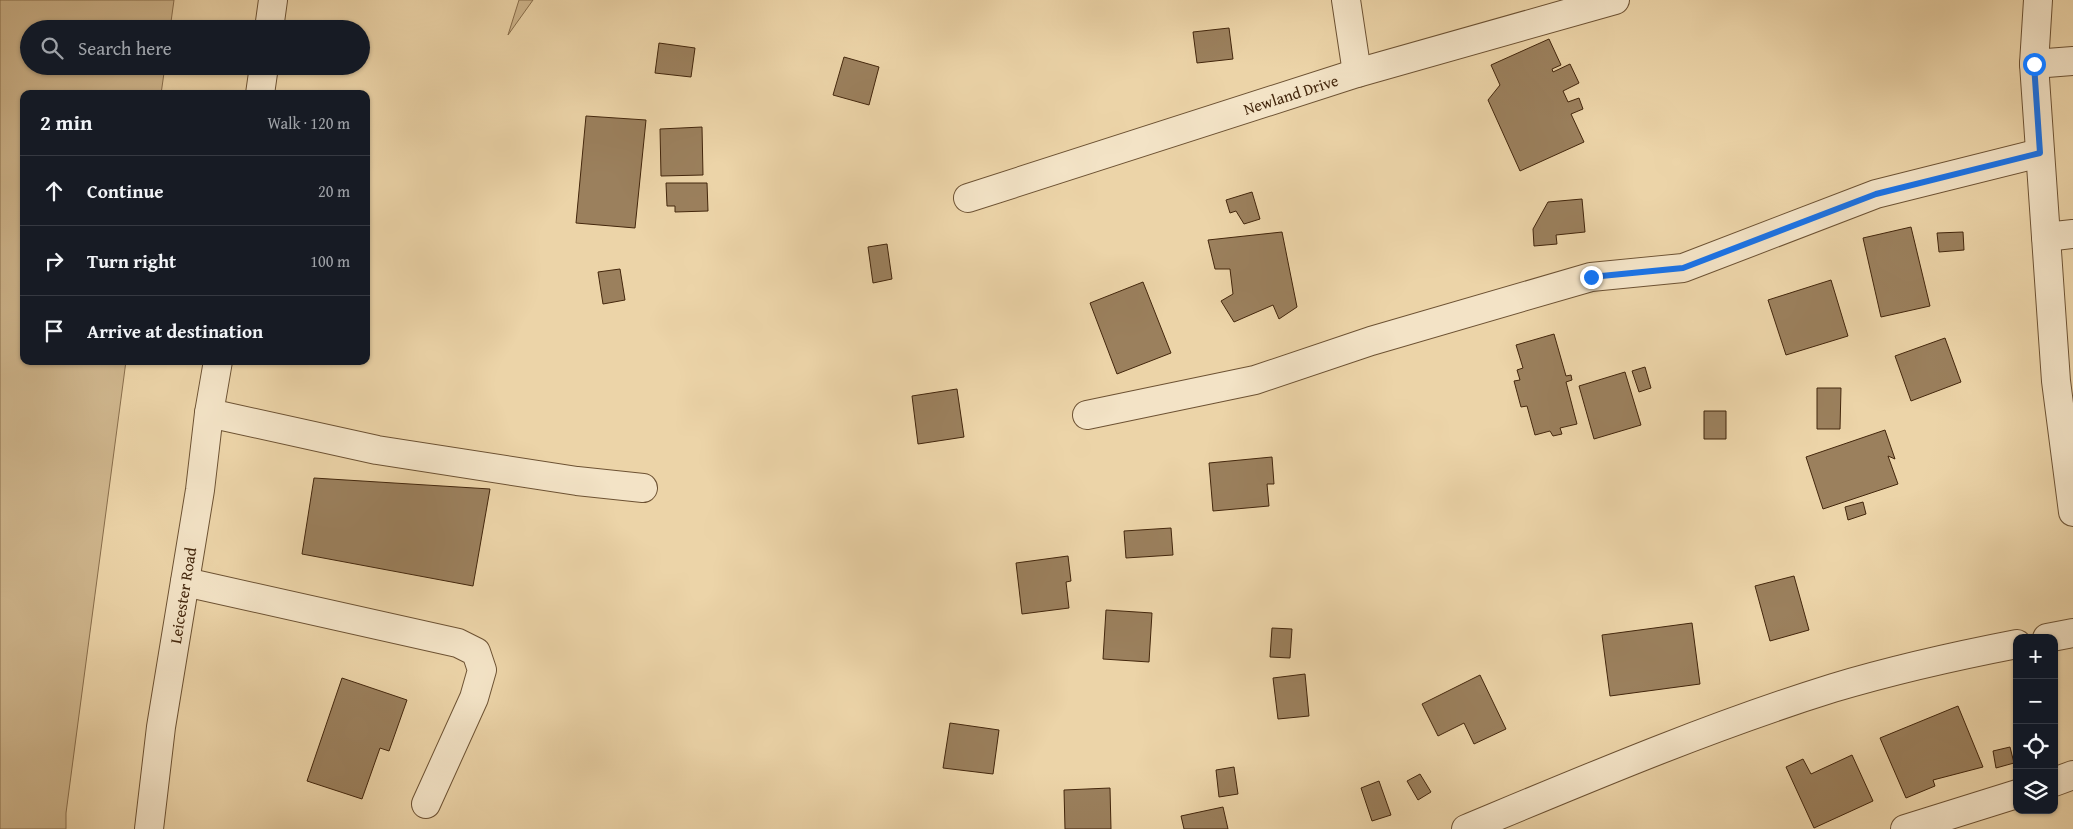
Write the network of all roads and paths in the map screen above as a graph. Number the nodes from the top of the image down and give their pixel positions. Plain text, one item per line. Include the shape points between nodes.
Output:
1 (273, 0) edge
2 (1346, 0) edge
3 (1615, 0) edge
4 (2038, 0) edge
5 (270, 20) edge
6 (2073, 61) edge
7 (2034, 64) junction
8 (1357, 73) junction
9 (263, 75) edge
10 (261, 90) edge
11 (2040, 153) junction
12 (968, 198) dead end
13 (2073, 234) edge
14 (2046, 237) junction
15 (217, 365) edge
16 (209, 413) junction
17 (1087, 416) dead end
18 (643, 488) dead end
19 (2073, 512) edge
20 (185, 582) junction
21 (2073, 633) edge
22 (2058, 636) edge
23 (2013, 645) edge
24 (2073, 775) edge
25 (2058, 781) edge
26 (2013, 795) edge
27 (426, 804) dead end
28 (149, 829) edge
29 (1466, 829) edge
30 (1905, 829) edge

1 - 5 street
2 - 8 street
3 - 8 street, Newland Drive
4 - 7 street
6 - 7 street
7 - 11 street
8 - 12 street, Newland Drive
9 - 10 street
11 - 14 street
11 - 17 street via 1876,194 1683,268 1591,277 1371,341 1255,380
13 - 14 street
14 - 19 street via 2056,381
15 - 16 street, Leicester Road
16 - 18 street via 377,450
16 - 20 street, Leicester Road
20 - 27 street via 458,643 476,652 482,670 474,698
20 - 28 street, Leicester Road via 161,727
21 - 22 street
23 - 29 street via 1959,655 1833,688 1699,734
24 - 25 street
26 - 30 street

